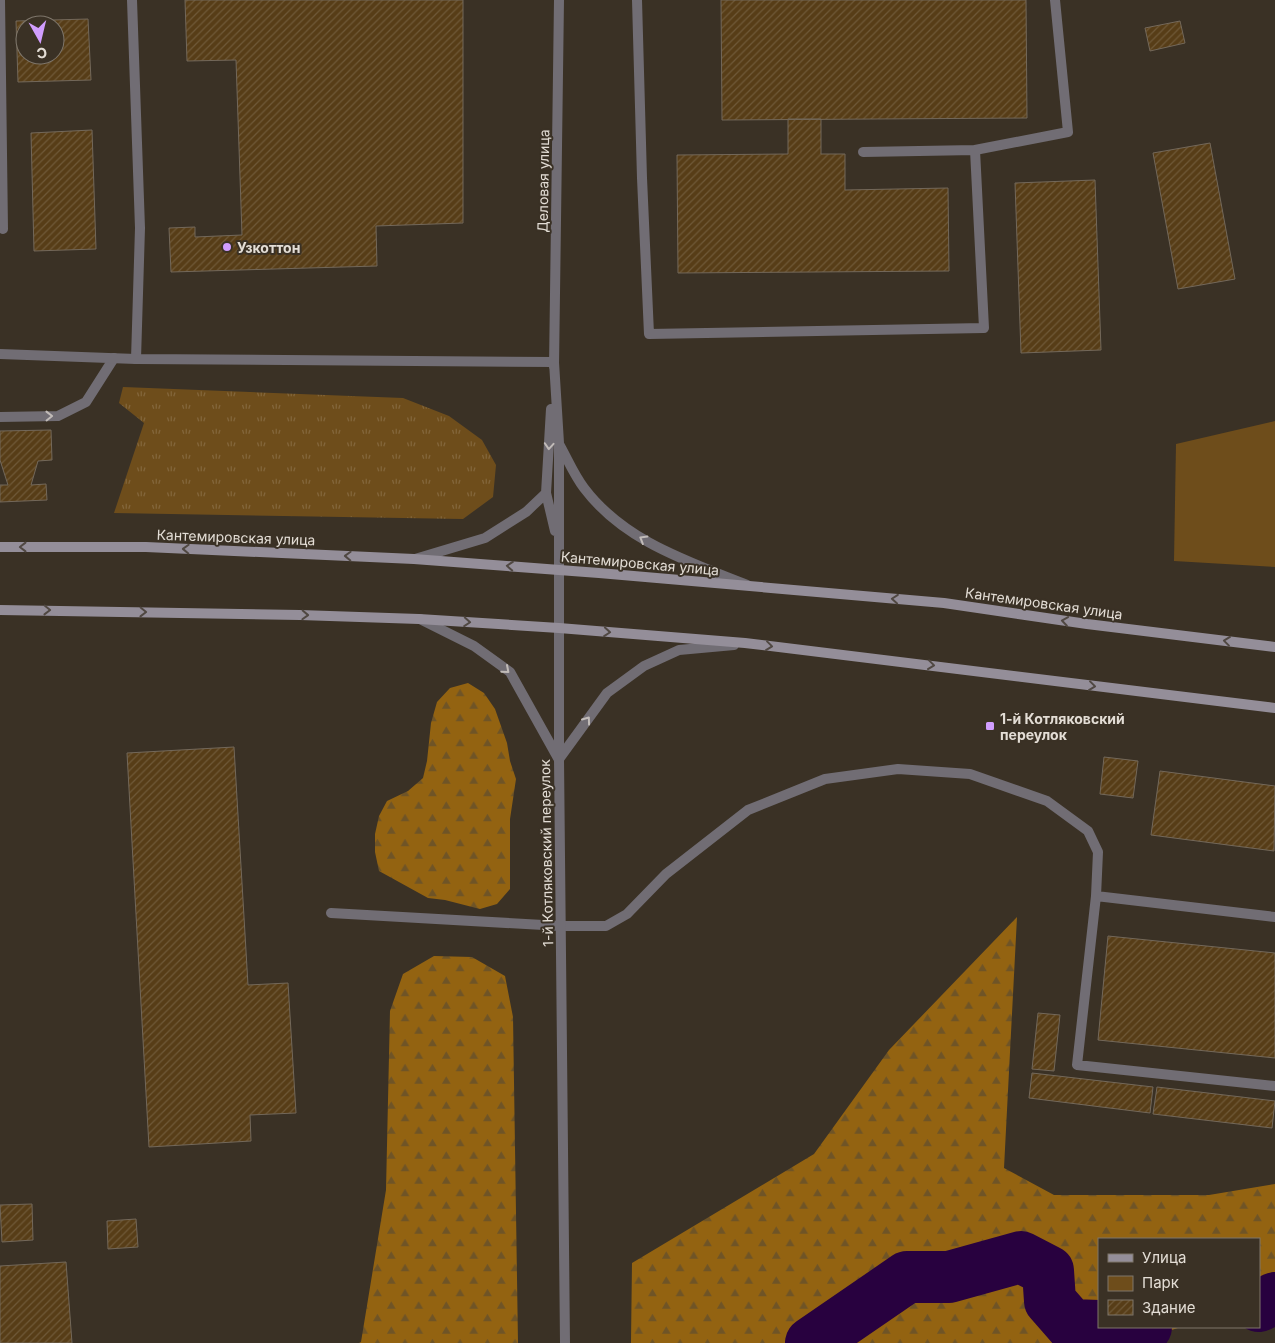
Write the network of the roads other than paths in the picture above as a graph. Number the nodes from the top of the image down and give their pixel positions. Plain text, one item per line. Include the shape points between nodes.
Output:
1 (0, 0) edge
2 (132, 0) edge
3 (559, 0) edge
4 (637, 0) edge
5 (1055, 0) edge
6 (976, 150) junction
7 (863, 152) dead end
8 (3, 229) dead end
9 (0, 354) edge
10 (114, 358) junction
11 (136, 359) junction
12 (554, 362) junction
13 (0, 416) edge
14 (559, 443) junction
15 (546, 493) junction
16 (0, 547) edge
17 (559, 552) junction
18 (414, 559) junction
19 (559, 570) junction
20 (752, 586) junction
21 (0, 610) edge
22 (419, 619) junction
23 (559, 628) junction
24 (745, 643) junction
25 (1275, 647) edge
26 (1275, 708) edge
27 (559, 760) junction
28 (1096, 896) junction
29 (331, 913) dead end
30 (1275, 917) edge
31 (561, 926) junction
32 (1275, 1086) edge
33 (565, 1343) edge

1 - 8 street
2 - 11 street via 140,228
3 - 12 street, Деловая улица
4 - 6 street via 649,334 984,328
5 - 6 street via 1068,132
6 - 7 street
9 - 10 street
10 - 11 street
13 -> 10 street via 58,416 86,402
11 - 12 street
12 - 14 street, 1-й Котляковский переулок
12 -> 15 street
14 - 17 street, 1-й Котляковский переулок
20 -> 14 street via 667,553 614,521 583,487
15 - 17 street
15 - 18 street via 526,512 485,538
18 -> 16 main road, Кантемировская улица via 146,547
17 - 19 street, 1-й Котляковский переулок
19 -> 18 main road, Кантемировская улица
19 - 20 main road, Кантемировская улица
19 - 23 street, 1-й Котляковский переулок
25 -> 20 main road, Кантемировская улица via 944,603
21 -> 22 main road
22 -> 23 main road
22 -> 27 street via 474,646 510,672
23 -> 24 main road
23 - 27 street, 1-й Котляковский переулок
24 -> 26 main road
27 -> 24 street via 607,693 644,666 679,650
27 - 31 street, 1-й Котляковский переулок
28 - 30 street
28 - 31 street via 1098,852 1088,831 1047,801 970,774 898,769 825,779 748,810 666,874 627,914 606,926
28 - 32 street via 1077,1065
29 - 31 street
31 - 33 street, 1-й Котляковский переулок

